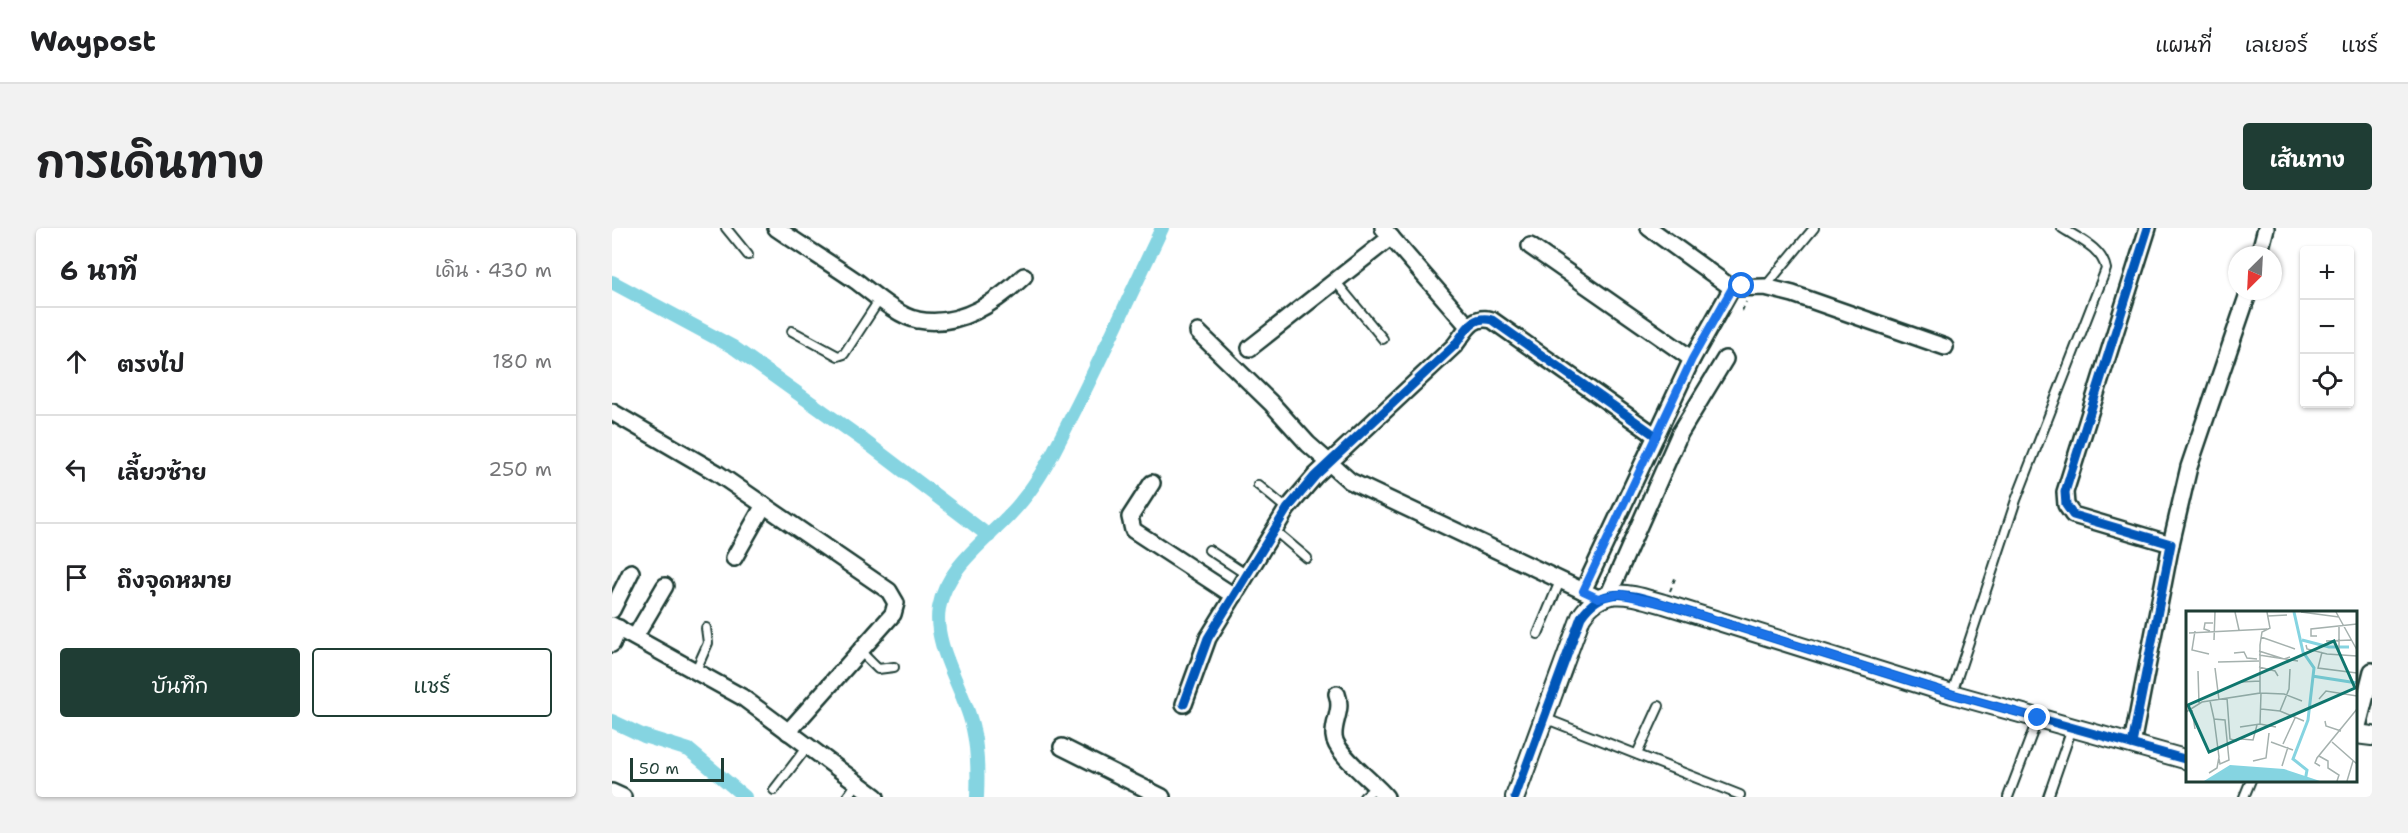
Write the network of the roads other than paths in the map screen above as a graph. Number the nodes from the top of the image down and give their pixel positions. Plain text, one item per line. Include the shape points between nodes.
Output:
1 (726, 228) edge
2 (776, 228) edge
3 (1649, 228) edge
4 (1814, 228) edge
5 (2062, 228) edge
6 (2148, 228) edge
7 (2266, 228) edge
8 (1387, 233) edge
9 (1530, 246) dead end
10 (2261, 246) edge
11 (748, 255) dead end
12 (1024, 276) dead end
13 (1335, 281) junction
14 (1765, 287) junction
15 (1732, 288) junction
16 (880, 299) junction
17 (2246, 300) edge
18 (1467, 326) junction
19 (792, 331) dead end
20 (1198, 332) dead end
21 (1383, 339) dead end
22 (1945, 347) dead end
23 (1250, 348) dead end
24 (1692, 359) junction
25 (1725, 359) dead end
26 (612, 412) edge
27 (1656, 436) junction
28 (1329, 464) junction
29 (1152, 483) dead end
30 (1258, 485) dead end
31 (764, 505) junction
32 (1287, 509) junction
33 (1274, 530) junction
34 (2171, 544) junction
35 (1209, 550) dead end
36 (734, 558) dead end
37 (1307, 558) dead end
38 (630, 572) dead end
39 (1247, 575) junction
40 (1560, 581) junction
41 (665, 586) dead end
42 (1596, 595) junction
43 (1234, 596) junction
44 (612, 610) edge
45 (615, 627) edge
46 (706, 628) dead end
47 (1538, 634) dead end
48 (635, 637) junction
49 (612, 644) edge
50 (860, 651) junction
51 (894, 667) dead end
52 (696, 670) junction
53 (2372, 671) edge
54 (1337, 694) dead end
55 (1952, 694) junction
56 (1184, 704) dead end
57 (1659, 706) dead end
58 (1544, 718) junction
59 (2038, 718) junction
60 (2072, 727) junction
61 (2357, 730) edge
62 (788, 732) junction
63 (2357, 734) edge
64 (2372, 736) edge
65 (2132, 744) junction
66 (807, 747) junction
67 (1062, 747) dead end
68 (1637, 754) junction
69 (2186, 760) edge
70 (2250, 782) edge
71 (857, 783) junction
72 (774, 790) dead end
73 (612, 792) edge
74 (1382, 792) edge
75 (1740, 795) dead end
76 (623, 797) edge
77 (846, 797) edge
78 (876, 797) edge
79 (1162, 797) edge
80 (1364, 797) edge
81 (1515, 797) edge
82 (2008, 797) edge
83 (2048, 797) edge
84 (2244, 797) edge

1 - 11 lane
2 - 16 street
3 - 15 street
4 - 14 lane
5 - 55 lane via 2096,250 2106,269 2016,500
6 - 34 street via 2065,492 2066,505 2073,515
7 - 10 street
8 - 13 street
8 - 18 street
9 - 24 street
12 - 16 street via 1000,299 980,309 931,321 916,320
13 - 21 lane
13 - 23 street
14 - 15 street
14 - 22 street
15 - 24 street
16 - 19 lane via 844,354 838,356
17 - 34 street via 2189,467
18 - 27 street via 1483,318 1492,320
18 - 28 street via 1454,346
20 - 28 street
24 - 27 street
25 - 42 street via 1680,433
26 - 31 street via 717,472
27 - 42 street
28 - 32 street
28 - 40 street via 1350,481
29 - 43 street via 1130,517 1133,530
30 - 32 lane
31 - 36 street
31 - 50 street via 889,591 896,603 893,614
32 - 33 street
33 - 37 lane
33 - 39 street
34 - 65 street
35 - 39 lane
38 - 44 street
39 - 43 street
40 - 42 street
40 - 47 lane
41 - 48 street
42 - 55 street via 1631,595 1664,604
42 - 58 street via 1581,617
43 - 56 street via 1208,638
45 - 48 street
45 - 49 street
46 - 52 lane via 708,643
48 - 52 street
50 - 51 lane via 878,669
50 - 62 street
52 - 62 street via 742,697
53 - 61 street
54 - 74 street via 1340,703 1334,730 1336,745
55 - 59 street
57 - 68 lane
58 - 68 lane
58 - 81 street
59 - 60 street
59 - 82 lane
60 - 65 street
60 - 83 lane
62 - 66 street
63 - 64 street
65 - 69 street
66 - 71 street
66 - 72 lane
67 - 79 street
68 - 75 lane
70 - 84 lane
71 - 77 lane
71 - 78 street
73 - 76 street
74 - 80 lane

